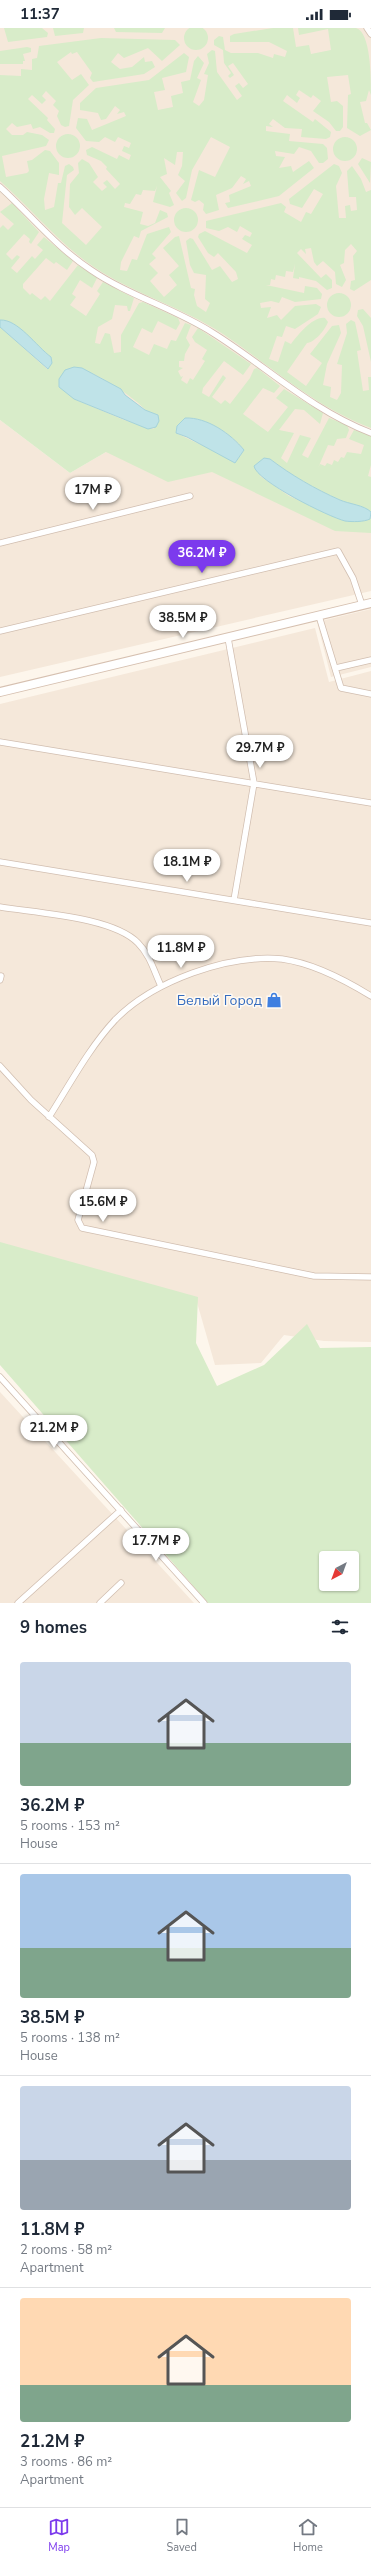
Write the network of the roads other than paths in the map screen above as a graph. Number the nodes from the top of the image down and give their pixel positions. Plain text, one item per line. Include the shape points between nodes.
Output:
1 (367, 28) edge
2 (371, 34) edge
3 (0, 187) edge
4 (371, 432) edge
5 (190, 496) dead end
6 (0, 543) edge
7 (371, 603) edge
8 (362, 605) junction
9 (319, 616) junction
10 (0, 631) edge
11 (228, 638) junction
12 (371, 660) edge
13 (336, 668) junction
14 (0, 692) edge
15 (371, 694) edge
16 (0, 742) edge
17 (254, 783) junction
18 (371, 803) edge
19 (0, 862) edge
20 (234, 900) junction
21 (0, 907) edge
22 (371, 923) edge
23 (161, 986) junction
24 (371, 996) edge
25 (0, 1066) edge
26 (49, 1117) junction
27 (371, 1277) edge
28 (0, 1377) edge
29 (121, 1510) junction
30 (121, 1583) dead end
31 (18, 1603) edge
32 (100, 1603) edge
33 (204, 1603) edge

1 - 2 street
3 - 4 street via 49,237 92,271 212,332 316,406
5 - 6 street
7 - 8 street
8 - 9 street
8 - 10 street via 338,551
9 - 11 street
9 - 13 street
11 - 14 street
11 - 17 street
12 - 13 street
13 - 15 street via 341,688
16 - 17 street
17 - 18 street
17 - 20 street
19 - 20 street
20 - 22 street
21 - 23 street via 103,924 124,932 145,951
23 - 24 street via 197,972 261,958 283,959 306,965
23 - 26 street via 132,1006 103,1033
25 - 26 street
26 - 27 street via 92,1155 94,1162 78,1220 82,1228 314,1276
28 - 29 street
29 - 31 street
29 - 33 street
30 - 32 street

